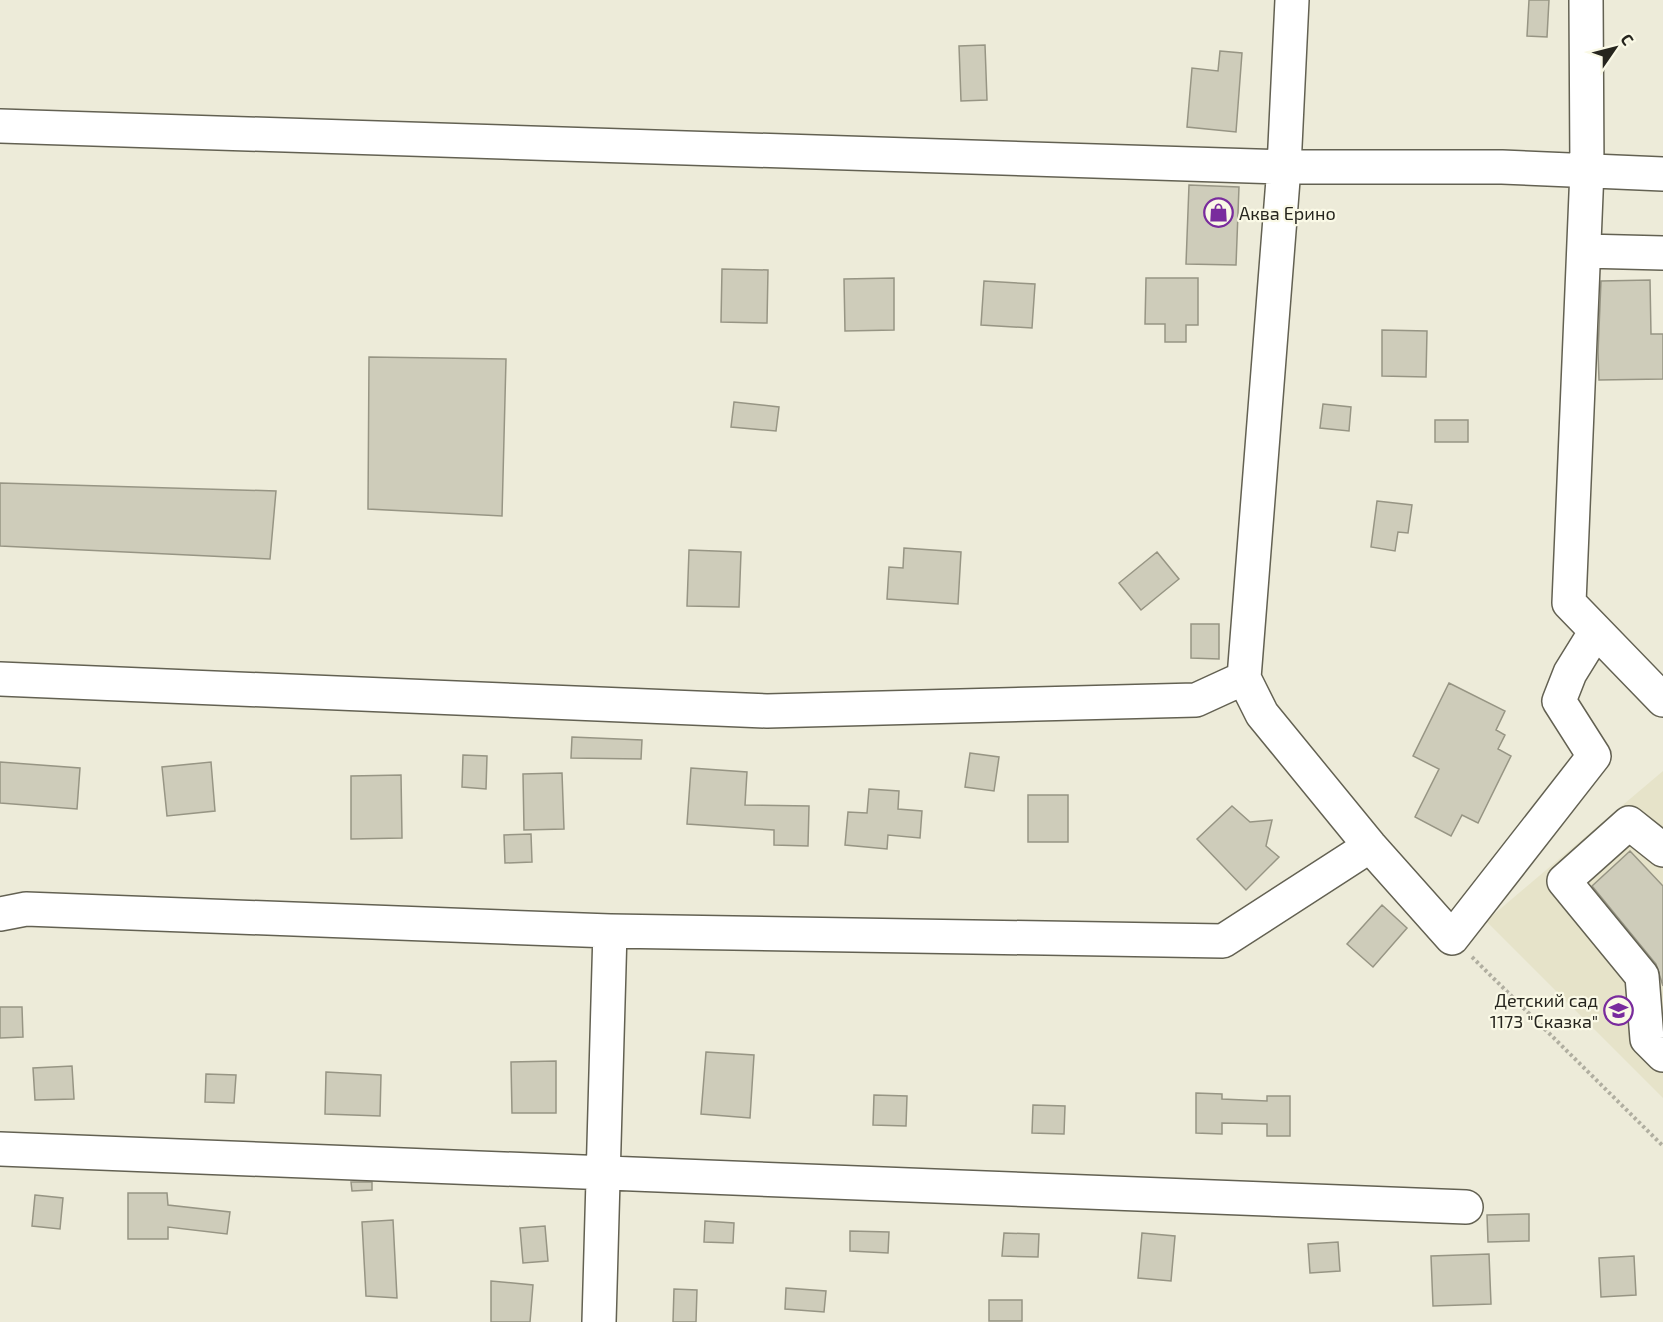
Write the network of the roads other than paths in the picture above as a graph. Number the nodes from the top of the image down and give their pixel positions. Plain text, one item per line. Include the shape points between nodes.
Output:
1 (1292, 0) edge
2 (1586, 0) edge
3 (0, 126) edge
4 (1284, 167) junction
5 (1587, 170) junction
6 (1663, 174) edge
7 (1584, 250) junction
8 (1663, 253) edge
9 (1596, 631) junction
10 (1244, 678) junction
11 (0, 679) edge
12 (1663, 700) edge
13 (1370, 846) junction
14 (1663, 850) edge
15 (0, 914) edge
16 (610, 931) junction
17 (1663, 1055) edge
18 (0, 1149) edge
19 (603, 1173) junction
20 (1466, 1208) dead end
21 (598, 1322) edge

1 - 4 street
2 - 5 street
3 - 4 street
4 - 5 street
4 - 10 street
5 - 6 street
5 - 7 street
7 - 8 street
7 - 9 street via 1569,603
9 - 12 street
9 - 13 street via 1570,673 1559,701 1594,756 1452,938
10 - 11 street via 1196,700 767,711
10 - 13 street via 1262,714
13 - 16 street via 1223,941
14 - 17 street via 1629,824 1564,881 1642,976 1647,1039
15 - 16 street via 26,909
16 - 19 street
18 - 19 street
19 - 20 street
19 - 21 street

